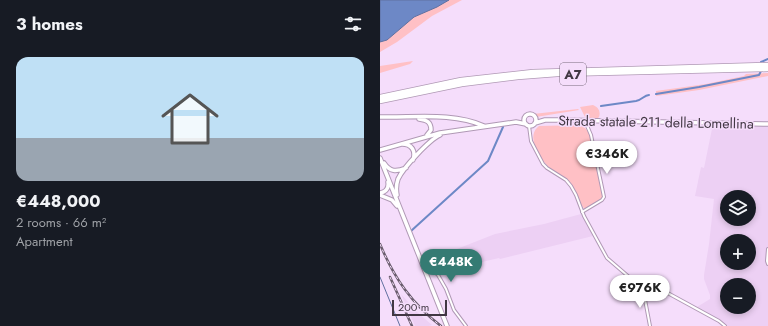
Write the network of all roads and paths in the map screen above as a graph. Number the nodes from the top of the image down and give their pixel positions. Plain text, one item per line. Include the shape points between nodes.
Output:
1 (768, 65) edge
2 (768, 69) edge
3 (380, 97) edge
4 (380, 100) edge
5 (380, 117) edge
6 (524, 117) junction
7 (535, 117) junction
8 (402, 118) junction
9 (545, 120) junction
10 (586, 121) junction
11 (516, 122) junction
12 (535, 123) junction
13 (768, 124) edge
14 (527, 125) junction
15 (484, 126) junction
16 (449, 132) junction
17 (424, 137) junction
18 (395, 145) junction
19 (381, 149) edge
20 (380, 157) edge
21 (412, 162) junction
22 (406, 167) junction
23 (385, 171) junction
24 (380, 194) edge
25 (398, 204) junction
26 (582, 212) junction
27 (402, 214) junction
28 (768, 249) edge
29 (418, 253) junction
30 (768, 264) edge
31 (644, 288) junction
32 (447, 326) edge
33 (466, 326) edge
34 (650, 326) edge
35 (725, 326) edge

1 - 3 highway, A7 via 533,72 461,80
2 - 4 highway, A7 via 518,77 444,87
5 - 8 main road
6 - 7 main road, Strada statale 211 della Lomellina via 530,114
6 - 11 main road
6 - 14 main road
7 - 9 main road, Strada statale 211 della Lomellina
7 - 12 main road
8 - 15 main road via 454,118
8 - 17 main road via 429,122 431,130
9 - 10 main road, Strada statale 211 della Lomellina
9 - 12 main road, Strada statale 211 della Lomellina
10 - 13 main road, Strada statale 211 della Lomellina
10 - 26 street via 604,197
11 - 14 main road
11 - 15 main road
12 - 14 main road, Strada statale 211 della Lomellina
14 - 26 street via 531,141 543,164 568,183
15 - 16 main road
16 - 17 main road
16 - 21 main road via 433,139
17 - 18 main road
18 - 19 main road
18 - 21 main road via 405,144 412,147
20 - 22 main road via 391,170
20 - 23 main road
21 - 22 main road
22 - 25 main road via 397,182
23 - 24 main road via 388,186
23 - 25 main road
24 - 27 main road via 392,200
25 - 27 main road
26 - 31 street via 607,258
27 - 29 main road
28 - 30 street
29 - 32 main road
29 - 33 street via 438,275 454,310
31 - 34 street
31 - 35 street via 664,291 719,320

